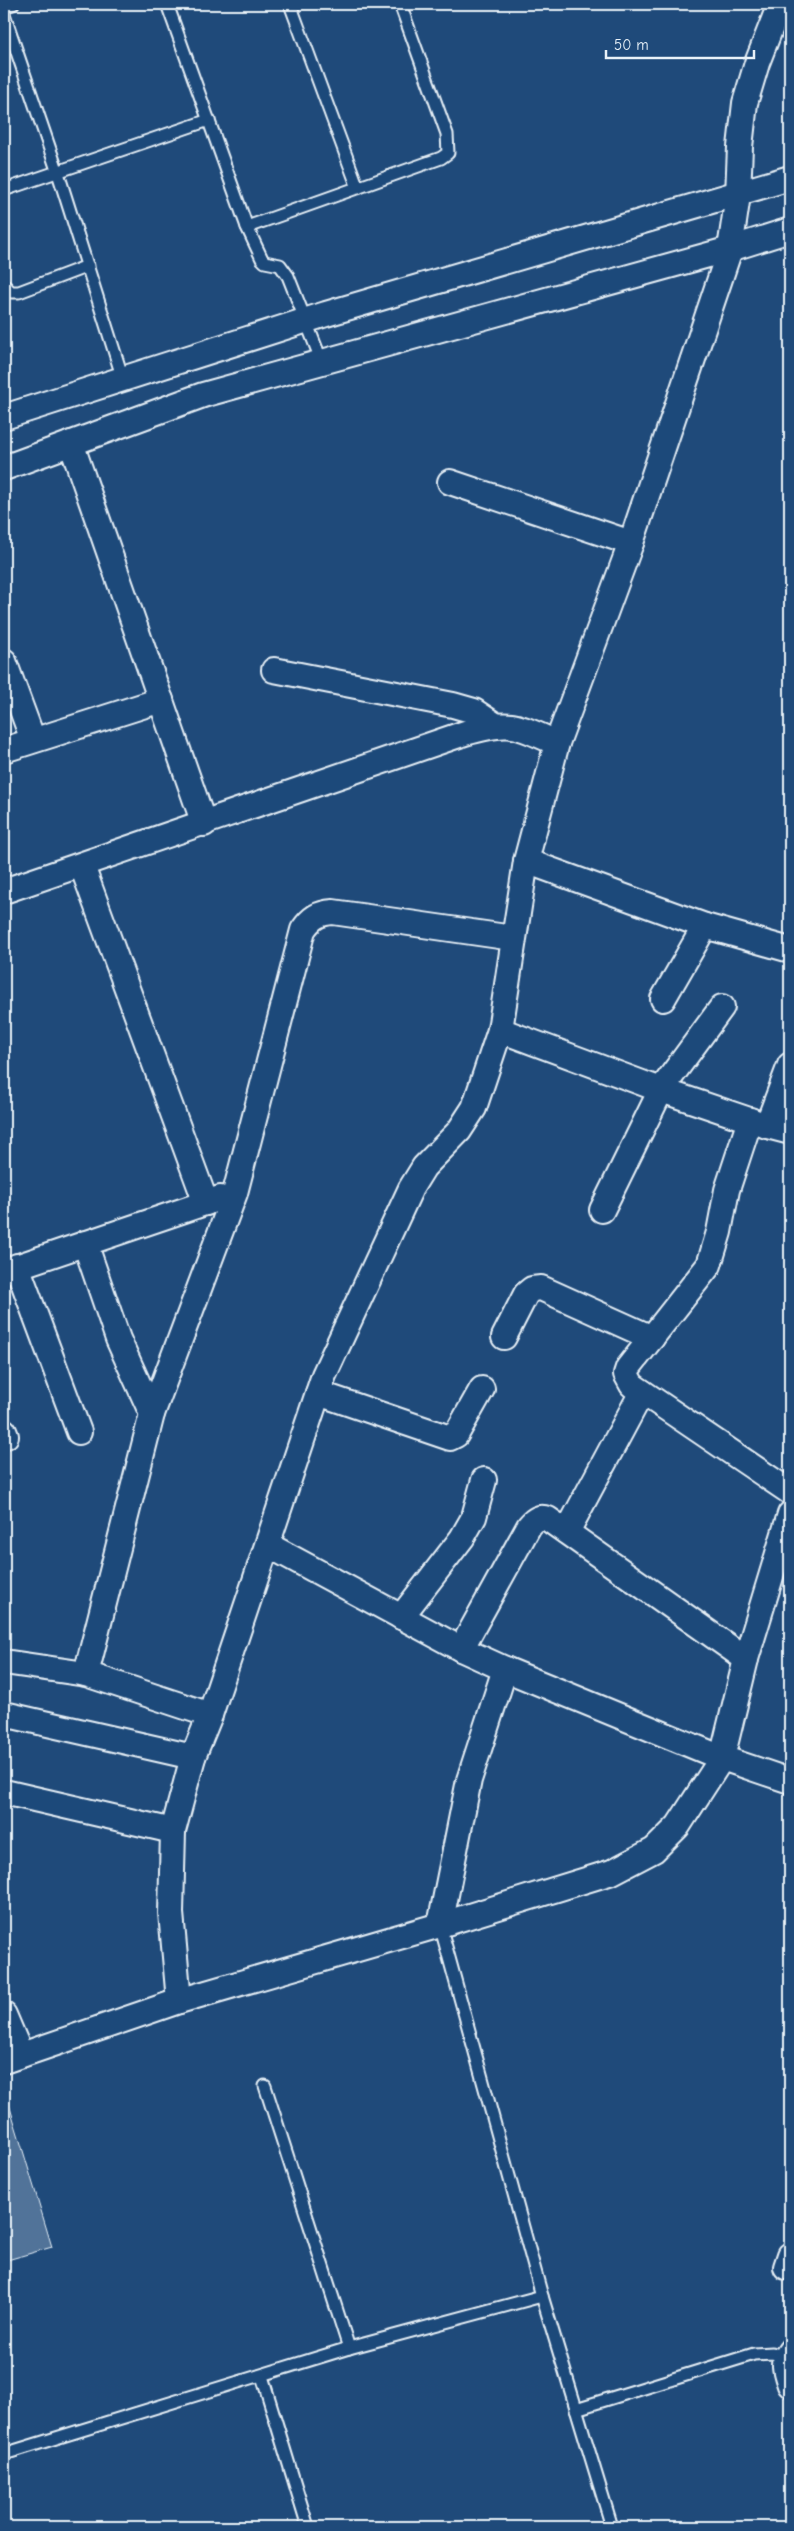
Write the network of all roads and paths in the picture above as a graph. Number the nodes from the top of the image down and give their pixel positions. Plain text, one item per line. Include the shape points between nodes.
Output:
1 (13, 4) edge
2 (167, 4) edge
3 (290, 4) edge
4 (400, 4) edge
5 (780, 4) edge
6 (4, 7) edge
7 (4, 14) edge
8 (209, 120) junction
9 (58, 172) junction
10 (790, 178) edge
11 (358, 188) junction
12 (4, 190) edge
13 (738, 195) junction
14 (247, 227) junction
15 (790, 230) edge
16 (730, 249) junction
17 (88, 266) junction
18 (4, 285) edge
19 (305, 321) junction
20 (322, 362) junction
21 (124, 379) junction
22 (4, 417) edge
23 (71, 444) junction
24 (4, 468) edge
25 (450, 482) dead end
26 (631, 543) junction
27 (4, 661) edge
28 (274, 670) dead end
29 (161, 700) junction
30 (495, 725) junction
31 (33, 740) junction
32 (557, 743) junction
33 (4, 750) edge
34 (204, 824) junction
35 (526, 861) junction
36 (82, 866) junction
37 (4, 891) edge
38 (705, 926) junction
39 (513, 938) junction
40 (790, 950) edge
41 (663, 1000) dead end
42 (722, 1007) dead end
43 (500, 1030) junction
44 (790, 1065) edge
45 (661, 1090) junction
46 (759, 1123) junction
47 (790, 1132) edge
48 (234, 1193) junction
49 (206, 1203) junction
50 (602, 1210) dead end
51 (85, 1243) junction
52 (10, 1268) edge
53 (504, 1337) dead end
54 (652, 1338) junction
55 (482, 1390) dead end
56 (642, 1392) junction
57 (318, 1393) junction
58 (152, 1414) junction
59 (79, 1432) dead end
60 (484, 1480) dead end
61 (790, 1492) edge
62 (790, 1514) edge
63 (567, 1532) junction
64 (268, 1545) junction
65 (401, 1617) junction
66 (461, 1649) junction
67 (746, 1659) junction
68 (4, 1662) edge
69 (505, 1669) junction
70 (86, 1674) junction
71 (4, 1714) edge
72 (210, 1715) junction
73 (192, 1757) junction
74 (722, 1758) junction
75 (790, 1781) edge
76 (4, 1792) edge
77 (173, 1831) junction
78 (440, 1925) junction
79 (178, 2001) junction
80 (4, 2015) edge
81 (12, 2058) edge
82 (265, 2086) dead end
83 (542, 2296) junction
84 (349, 2348) junction
85 (788, 2354) edge
86 (262, 2376) junction
87 (790, 2385) edge
88 (576, 2409) junction
89 (4, 2454) edge
90 (308, 2527) edge
91 (612, 2527) edge

1 - 6 lane
2 - 8 lane
3 - 11 lane
4 - 11 lane via 447,134 448,153
5 - 13 street via 757,62 746,103
7 - 9 lane
8 - 9 lane
8 - 14 lane
9 - 12 lane
9 - 17 lane
10 - 13 street
11 - 14 lane
13 - 16 street
13 - 19 street
14 - 19 lane via 262,259 280,265 288,276
15 - 16 street
16 - 20 street
16 - 26 street
17 - 18 lane via 19,292 11,292
17 - 21 lane
19 - 20 lane
19 - 21 street
20 - 23 street via 203,396
21 - 22 street
23 - 24 street
23 - 29 street
25 - 26 street
26 - 32 street
27 - 31 street
28 - 30 street via 474,710
29 - 31 street
29 - 34 street
30 - 32 street via 515,725
30 - 34 street
31 - 33 street
32 - 35 street
34 - 36 street
35 - 38 street
35 - 39 street
36 - 37 street
36 - 49 street
38 - 40 street
38 - 41 street
39 - 43 street
39 - 48 street via 333,912 311,918 303,930
42 - 45 street
43 - 45 street
43 - 57 street via 474,1108 459,1131 424,1167 411,1188
44 - 46 street
45 - 46 street
45 - 50 street
46 - 47 street
46 - 54 street via 727,1190 709,1265
48 - 49 street
48 - 58 street
49 - 51 street
51 - 52 street
51 - 58 street via 118,1339
52 - 59 street
53 - 54 street via 526,1294 541,1288
54 - 56 street via 626,1374 632,1385
55 - 57 street via 456,1435 450,1438
56 - 61 street
56 - 63 street
57 - 64 street
58 - 70 street
60 - 65 street via 474,1517 462,1538
62 - 67 street
63 - 66 street via 542,1517 528,1526
63 - 67 street
64 - 65 street
64 - 72 street
65 - 66 street
66 - 69 street
67 - 74 street
68 - 70 street
69 - 74 street
69 - 78 street via 469,1780
70 - 72 street
71 - 73 street
72 - 73 street
73 - 77 street
74 - 75 street
74 - 78 street via 678,1826 654,1850 612,1872
76 - 77 street
77 - 79 street via 170,1913
78 - 79 street
78 - 83 lane
79 - 81 street
80 - 81 street
82 - 84 lane
83 - 84 lane
83 - 88 lane
84 - 86 lane
85 - 87 street via 784,2368
85 - 88 lane via 754,2354
86 - 89 lane
86 - 90 lane
88 - 91 lane

